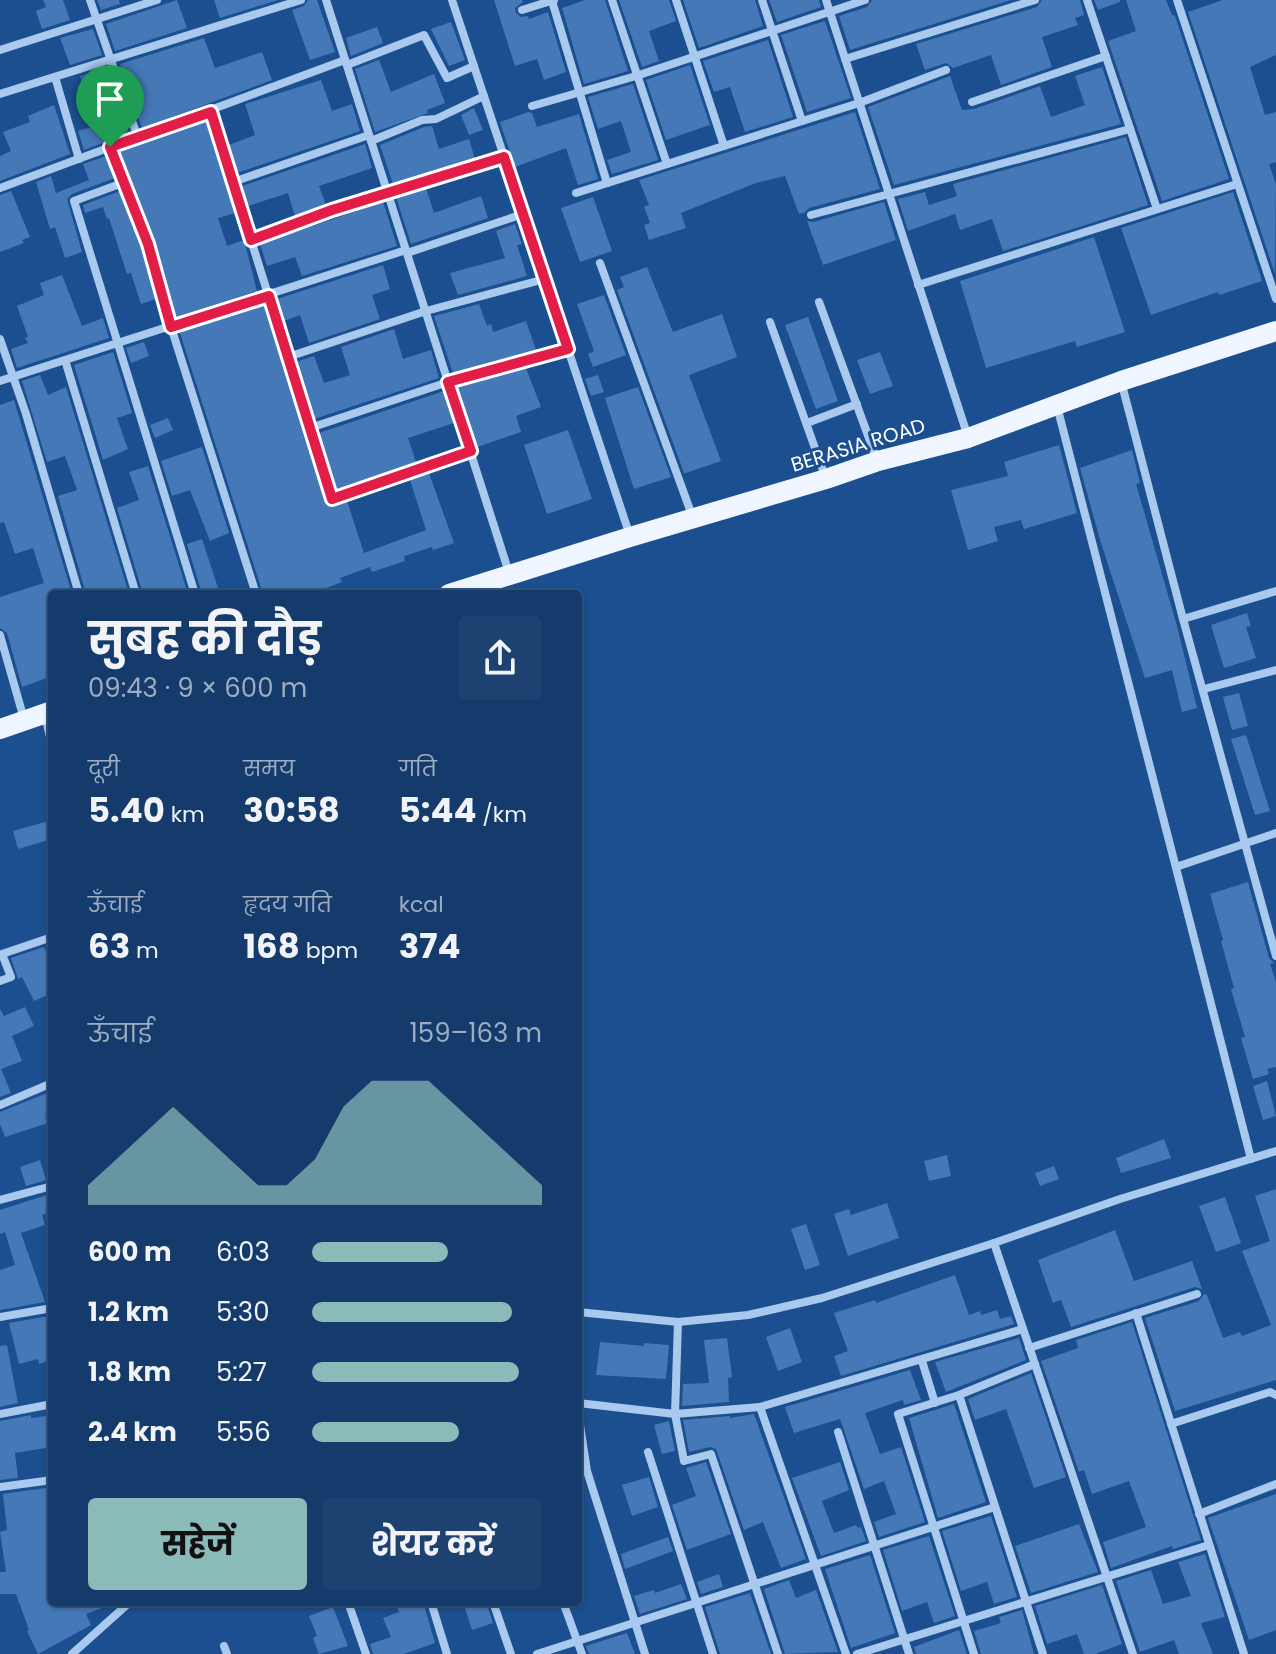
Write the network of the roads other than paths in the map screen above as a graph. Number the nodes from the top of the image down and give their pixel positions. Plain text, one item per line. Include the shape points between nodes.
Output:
1 (90, 0) edge
2 (157, 0) edge
3 (301, 0) edge
4 (326, 0) edge
5 (452, 0) edge
6 (553, 0) edge
7 (612, 0) edge
8 (676, 0) edge
9 (762, 0) edge
10 (826, 0) edge
11 (865, 0) edge
12 (1035, 0) edge
13 (1087, 0) edge
14 (1177, 0) edge
15 (522, 10) dead end
16 (830, 12) junction
17 (96, 19) junction
18 (772, 32) junction
19 (0, 50) edge
20 (1106, 56) junction
21 (694, 57) junction
22 (845, 59) junction
23 (111, 61) junction
24 (346, 62) junction
25 (474, 66) junction
26 (946, 70) dead end
27 (636, 76) junction
28 (55, 77) junction
29 (579, 90) junction
30 (0, 94) edge
31 (484, 96) junction
32 (972, 102) dead end
33 (859, 103) junction
34 (532, 106) dead end
35 (211, 112) junction
36 (802, 121) junction
37 (1130, 129) junction
38 (138, 138) junction
39 (370, 138) junction
40 (724, 146) junction
41 (110, 147) junction
42 (504, 157) junction
43 (79, 159) junction
44 (667, 164) junction
45 (125, 182) junction
46 (233, 182) junction
47 (607, 183) junction
48 (1237, 184) junction
49 (0, 188) edge
50 (388, 193) junction
51 (576, 193) dead end
52 (889, 194) junction
53 (1157, 209) junction
54 (523, 214) junction
55 (811, 215) dead end
56 (251, 240) junction
57 (406, 252) junction
58 (600, 263) dead end
59 (545, 279) junction
60 (918, 285) junction
61 (269, 296) junction
62 (1276, 299) edge
63 (819, 302) dead end
64 (426, 311) junction
65 (770, 322) dead end
66 (171, 327) junction
67 (1276, 331) edge
68 (0, 339) edge
69 (118, 343) junction
70 (568, 349) junction
71 (288, 357) junction
72 (65, 360) junction
73 (11, 378) junction
74 (0, 381) edge
75 (1121, 381) junction
76 (448, 382) junction
77 (857, 404) junction
78 (1057, 406) junction
79 (807, 423) junction
80 (310, 428) junction
81 (968, 438) junction
82 (471, 451) junction
83 (878, 461) junction
84 (826, 479) junction
85 (693, 518) junction
86 (630, 537) junction
87 (511, 576) junction
88 (78, 590) edge
89 (135, 590) edge
90 (194, 590) edge
91 (255, 590) edge
92 (463, 590) edge
93 (1276, 591) edge
94 (1183, 619) junction
95 (0, 635) edge
96 (1276, 670) edge
97 (1204, 689) junction
98 (40, 714) edge
99 (0, 729) edge
100 (48, 735) edge
101 (1276, 833) edge
102 (1244, 843) junction
103 (1176, 867) junction
104 (48, 942) edge
105 (1276, 956) edge
106 (0, 981) edge
107 (48, 1085) edge
108 (0, 1105) edge
109 (1276, 1151) edge
110 (1251, 1159) junction
111 (48, 1187) edge
112 (0, 1200) edge
113 (994, 1243) junction
114 (1197, 1294) dead end
115 (48, 1309) edge
116 (582, 1312) edge
117 (1136, 1313) junction
118 (0, 1317) edge
119 (678, 1322) junction
120 (1023, 1329) junction
121 (1029, 1348) junction
122 (922, 1361) junction
123 (1035, 1364) junction
124 (959, 1395) junction
125 (1276, 1395) edge
126 (582, 1403) edge
127 (935, 1403) junction
128 (48, 1405) edge
129 (760, 1407) junction
130 (0, 1414) edge
131 (675, 1414) junction
132 (1171, 1424) junction
133 (838, 1432) dead end
134 (648, 1452) dead end
135 (582, 1473) edge
136 (48, 1481) edge
137 (1276, 1484) edge
138 (0, 1487) edge
139 (995, 1507) junction
140 (1199, 1514) junction
141 (933, 1527) junction
142 (1209, 1545) junction
143 (874, 1546) junction
144 (815, 1564) junction
145 (1107, 1577) junction
146 (754, 1584) junction
147 (697, 1602) junction
148 (1026, 1602) junction
149 (126, 1606) edge
150 (349, 1606) edge
151 (432, 1606) edge
152 (494, 1606) edge
153 (564, 1606) edge
154 (963, 1621) junction
155 (635, 1622) junction
156 (904, 1639) junction
157 (577, 1641) junction
158 (72, 1654) edge
159 (366, 1654) edge
160 (447, 1654) edge
161 (511, 1654) edge
162 (537, 1654) edge
163 (582, 1654) edge
164 (645, 1654) edge
165 (713, 1654) edge
166 (778, 1654) edge
167 (846, 1654) edge
168 (857, 1654) edge
169 (909, 1654) edge
170 (974, 1654) edge
171 (1043, 1654) edge
172 (1133, 1654) edge
173 (1244, 1654) edge

1 - 17 street
2 - 17 street
3 - 23 street
4 - 24 street
5 - 25 street
6 - 15 street
6 - 29 street
7 - 27 street
8 - 21 street
9 - 18 street
10 - 16 street
11 - 16 street
12 - 22 street
13 - 20 street
14 - 48 street
16 - 18 street
16 - 22 street
17 - 19 street
17 - 23 street
18 - 21 street
18 - 36 street
20 - 32 street
20 - 37 street
21 - 27 street
21 - 40 street
22 - 33 street
23 - 28 street
23 - 38 street
24 - 25 street via 424,35 447,78
24 - 35 street
24 - 39 street
25 - 31 street
26 - 33 street
27 - 29 street
27 - 44 street
28 - 30 street
28 - 43 street
29 - 34 street
29 - 47 street
31 - 39 street via 436,119
31 - 42 street
33 - 36 street
33 - 52 street
35 - 38 street
35 - 46 street
36 - 40 street
37 - 52 street
37 - 53 street
38 - 41 street
39 - 46 street
39 - 50 street
40 - 44 street
41 - 43 street
41 - 45 street
42 - 50 street
42 - 54 street
43 - 49 street
44 - 47 street
45 - 66 street
45 - 69 street via 74,201
46 - 56 street
47 - 51 street
48 - 53 street
48 - 62 street
50 - 56 street
50 - 57 street
52 - 55 street
52 - 60 street
53 - 60 street
54 - 57 street
54 - 59 street
56 - 61 street
57 - 61 street
57 - 64 street
58 - 85 street
59 - 64 street
59 - 70 street
60 - 81 street
61 - 66 street
61 - 71 street
63 - 77 street
64 - 71 street
64 - 76 street
65 - 79 street
66 - 69 street
66 - 91 street
67 - 75 main road, BERASIA ROAD
68 - 73 street
69 - 72 street
69 - 90 street
70 - 76 street
70 - 86 street
71 - 80 street
72 - 73 street
72 - 89 street
73 - 74 street
73 - 88 street
75 - 78 main road, BERASIA ROAD
75 - 94 street
76 - 80 street
76 - 82 street
77 - 79 street
77 - 83 street
78 - 81 main road, BERASIA ROAD
78 - 103 street
79 - 84 street
80 - 82 street via 332,499
81 - 83 main road, BERASIA ROAD
82 - 87 street
83 - 84 main road, BERASIA ROAD
84 - 85 main road, BERASIA ROAD
85 - 86 main road, BERASIA ROAD
86 - 87 main road, BERASIA ROAD
87 - 92 main road, BERASIA ROAD
93 - 94 street
94 - 97 street
95 - 98 street
96 - 97 street
97 - 102 street
98 - 99 main road
98 - 100 street
101 - 102 street
102 - 103 street
102 - 105 street
103 - 110 street
104 - 106 street via 2,954 11,977
107 - 108 street
109 - 110 street
110 - 113 street
111 - 112 street
113 - 119 street via 822,1298 748,1315
113 - 120 street
114 - 117 street
115 - 118 street
116 - 119 street
117 - 121 street
117 - 132 street
119 - 131 street
120 - 121 street
120 - 122 street
121 - 123 street
122 - 127 street
122 - 129 street
123 - 124 street
123 - 145 street
124 - 127 street
124 - 139 street
125 - 132 street via 1270,1392
126 - 131 street
127 - 141 street via 898,1414
128 - 130 street
129 - 131 street
129 - 144 street
131 - 146 street via 684,1461 711,1454
132 - 140 street
133 - 143 street
134 - 147 street
135 - 155 street
136 - 138 street
137 - 140 street
139 - 141 street
139 - 148 street
140 - 142 street
141 - 143 street
141 - 154 street
142 - 145 street
142 - 173 street
143 - 144 street
143 - 156 street
144 - 146 street
144 - 167 street
145 - 148 street
145 - 172 street
146 - 147 street
146 - 166 street
147 - 155 street
147 - 165 street
148 - 154 street
148 - 171 street
149 - 158 street
150 - 159 street
151 - 160 street
152 - 161 street
153 - 157 street
154 - 156 street
154 - 170 street
155 - 157 street
155 - 164 street
156 - 168 street
156 - 169 street
157 - 162 street
157 - 163 street

